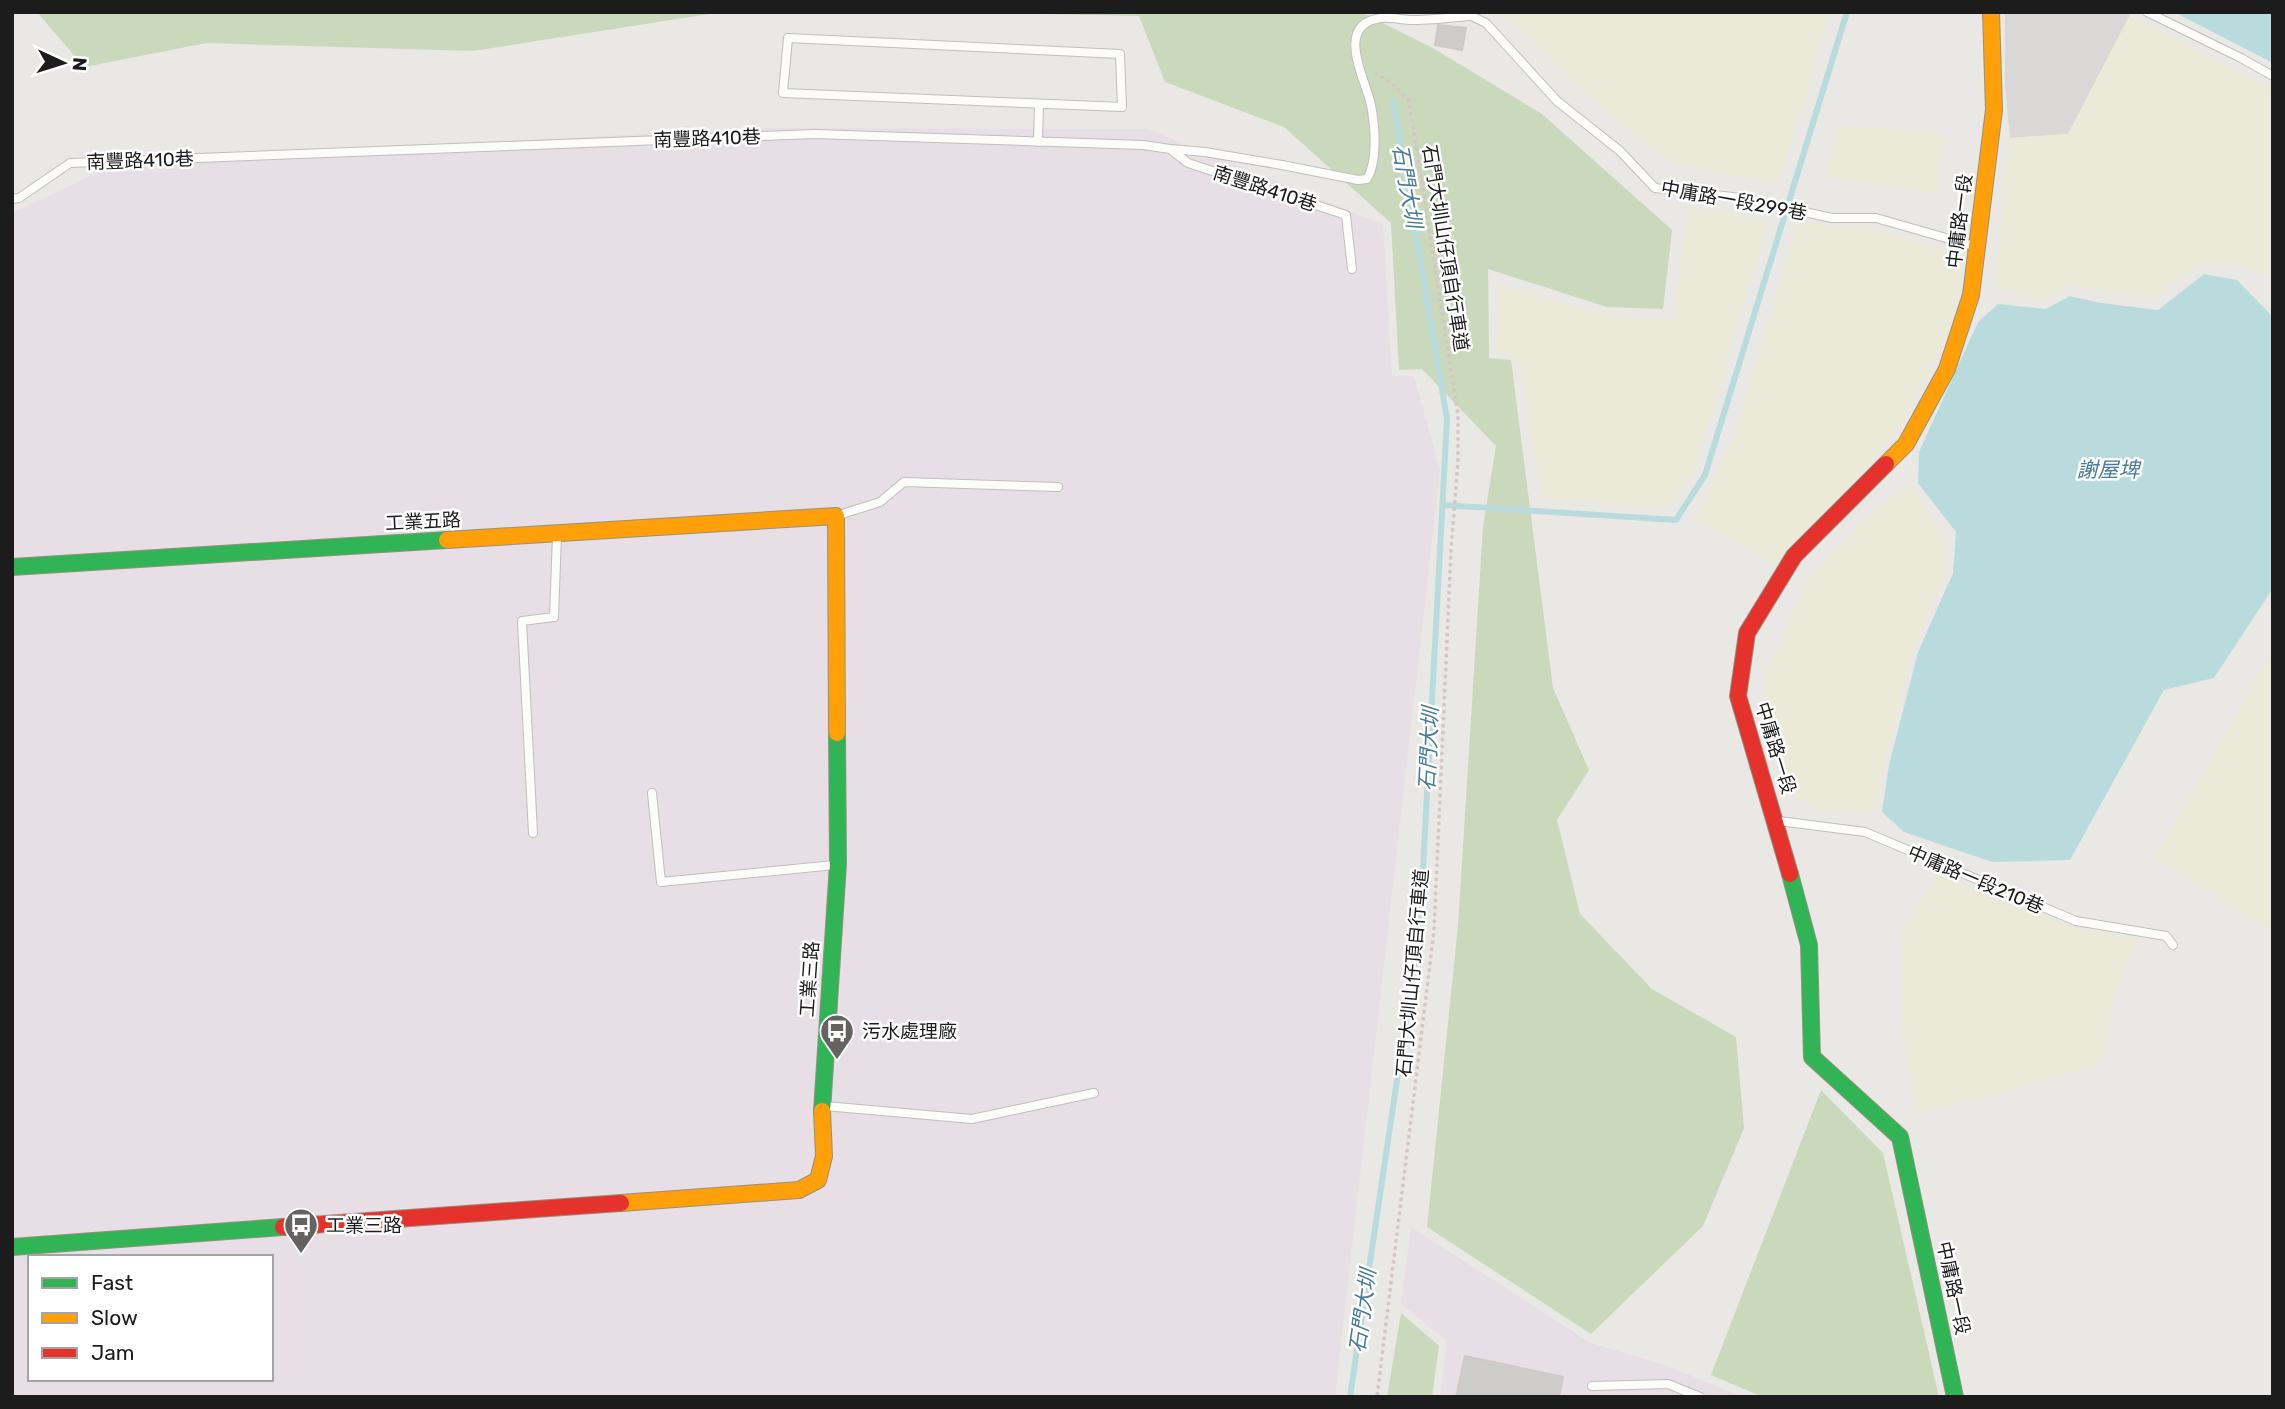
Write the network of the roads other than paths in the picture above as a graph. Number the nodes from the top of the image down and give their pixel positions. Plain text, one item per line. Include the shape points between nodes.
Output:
1 (1992, 12) edge
2 (2147, 12) edge
3 (1467, 14) edge
4 (2273, 76) edge
5 (1039, 104) junction
6 (1038, 142) junction
7 (1170, 149) junction
8 (12, 199) edge
9 (1977, 247) junction
10 (1352, 269) dead end
11 (1058, 487) dead end
12 (836, 516) junction
13 (557, 534) junction
14 (12, 567) edge
15 (652, 793) dead end
16 (1776, 821) junction
17 (533, 833) dead end
18 (838, 864) junction
19 (2173, 945) dead end
20 (1094, 1093) dead end
21 (822, 1105) junction
22 (12, 1247) edge
23 (1592, 1386) dead end
24 (1689, 1395) edge
25 (1700, 1397) edge
26 (1955, 1397) edge

1 - 9 street, 中庸路一段 via 1994,110
2 - 4 lane
3 - 7 lane, 中庸路一段299巷 via 1429,20 1380,18 1366,24 1355,38 1376,130 1367,179
3 - 9 lane, 中庸路一段299巷 via 1486,23 1557,101 1620,151 1655,188 1731,197 1832,218 1876,218
5 - 5 lane via 783,93 788,38 1120,54 1122,107
5 - 6 lane
6 - 7 lane, 南豐路410巷
6 - 8 lane, 南豐路410巷 via 815,134 70,163
7 - 10 lane, 南豐路410巷 via 1188,163 1346,215
9 - 16 street, 中庸路一段 via 1971,295 1947,369 1906,444 1794,556 1747,633 1738,696
11 - 12 lane via 904,482 880,502
12 - 13 street, 工業五路
12 - 18 street, 工業三路
13 - 14 street, 工業五路
13 - 17 lane via 554,617 522,621
15 - 18 lane via 661,882
16 - 19 lane, 中庸路一段210巷 via 1865,832 2076,921 2166,936
16 - 26 street, 中庸路一段 via 1809,945 1812,1058 1900,1136
18 - 21 street, 工業三路
20 - 21 lane via 972,1119
21 - 22 street, 工業三路 via 824,1156 818,1180 799,1190
23 - 24 lane via 1668,1384
24 - 25 lane

